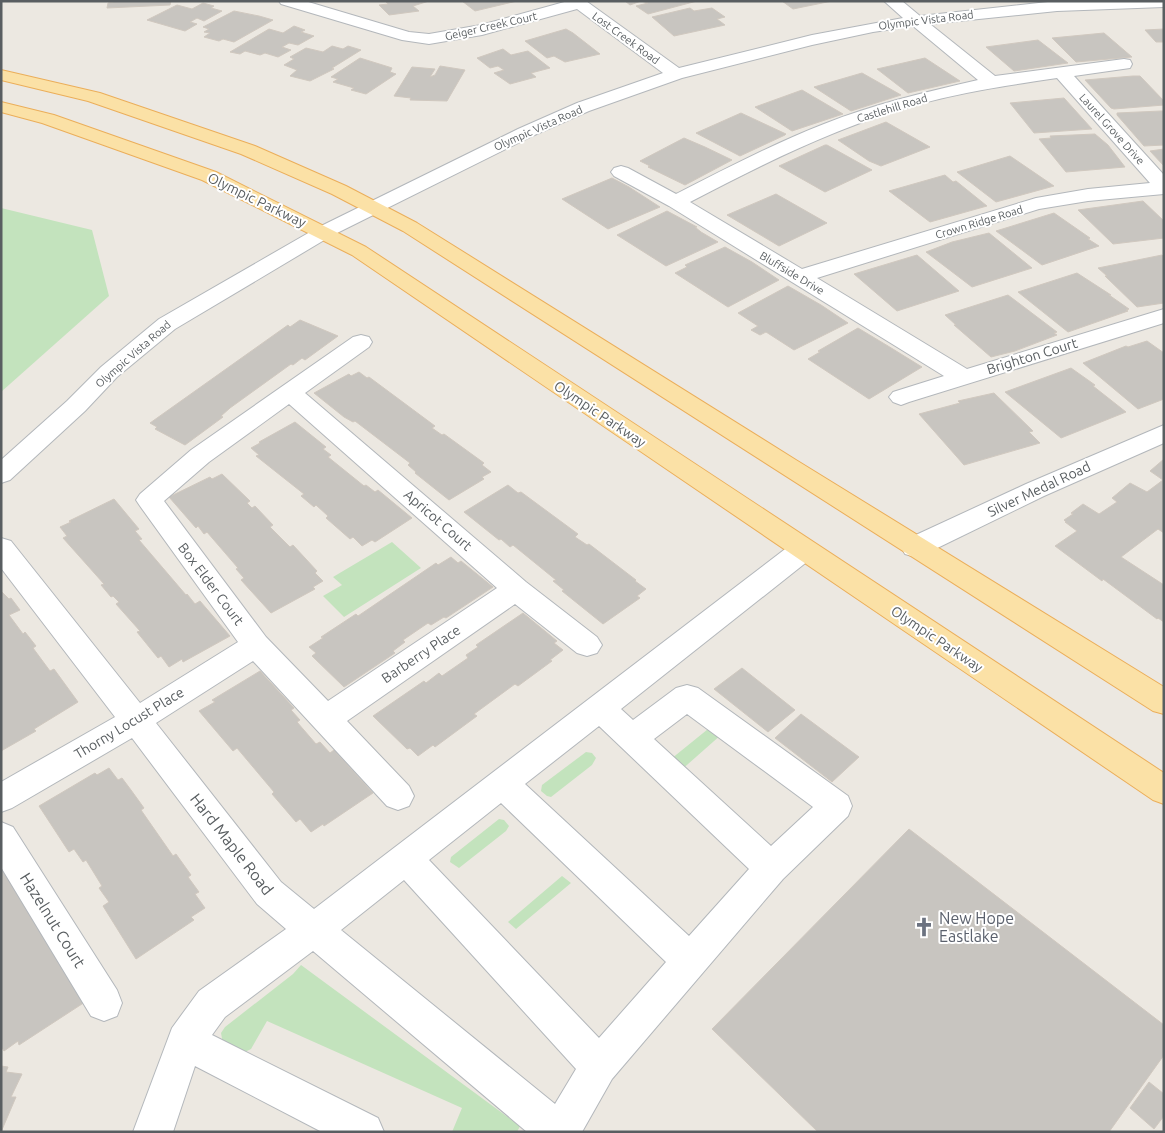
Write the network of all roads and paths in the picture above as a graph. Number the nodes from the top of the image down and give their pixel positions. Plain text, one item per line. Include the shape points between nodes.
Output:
1 (287, 1) edge
2 (892, 1) edge
3 (1135, 2) edge
4 (1164, 2) edge
5 (578, 3) edge
6 (916, 20) junction
7 (1124, 64) dead end
8 (1061, 72) junction
9 (676, 74) junction
10 (1, 75) edge
11 (991, 82) junction
12 (1, 107) edge
13 (621, 172) dead end
14 (1164, 188) edge
15 (676, 202) junction
16 (372, 208) junction
17 (324, 232) junction
18 (799, 277) junction
19 (1164, 316) edge
20 (361, 342) dead end
21 (962, 377) junction
22 (290, 392) junction
23 (901, 397) dead end
24 (1164, 433) edge
25 (1, 474) edge
26 (915, 547) junction
27 (1, 548) edge
28 (803, 550) junction
29 (516, 589) junction
30 (256, 645) junction
31 (587, 645) dead end
32 (1164, 702) edge
33 (600, 708) junction
34 (326, 719) junction
35 (135, 721) junction
36 (632, 738) junction
37 (502, 783) junction
38 (1164, 790) edge
39 (398, 796) dead end
40 (1, 798) edge
41 (1, 837) edge
42 (406, 858) junction
43 (771, 868) junction
44 (314, 930) junction
45 (690, 960) junction
46 (104, 1003) dead end
47 (185, 1041) junction
48 (599, 1066) junction
49 (153, 1132) edge
50 (364, 1132) edge
51 (559, 1132) edge

1 - 5 street, Geiger Creek Court via 408,37 429,40 482,30
2 - 6 street
3 - 4 street, Olympic Vista Road
3 - 6 street, Olympic Vista Road
5 - 9 street, Lost Creek Road
6 - 9 street, Olympic Vista Road via 812,40
6 - 11 street
7 - 8 street, Castlehill Road
8 - 11 street, Castlehill Road
8 - 14 street, Laurel Grove Drive
9 - 16 street, Olympic Vista Road via 638,86 524,133
10 - 16 main road via 94,97 248,150
11 - 15 street, Castlehill Road via 910,101 832,127 764,156
12 - 17 main road, Olympic Parkway via 48,118 209,176
13 - 15 street, Bluffside Drive
14 - 18 street, Crown Ridge Road via 1036,204
15 - 18 street, Bluffside Drive
16 - 17 street, Olympic Vista Road
16 - 26 main road via 416,230
17 - 25 street, Olympic Vista Road via 167,324 109,372
17 - 28 main road, Olympic Parkway via 367,257
18 - 21 street, Bluffside Drive
19 - 21 street, Brighton Court
20 - 22 street
21 - 23 street, Brighton Court
22 - 29 street, Apricot Court
22 - 30 street, Box Elder Court via 200,456 149,500
24 - 26 street, Silver Medal Road
26 - 32 main road
27 - 35 street, Hard Maple Road
28 - 33 street
28 - 38 main road, Olympic Parkway
29 - 31 street, Apricot Court
29 - 34 street, Barberry Place
30 - 34 street, Box Elder Court
30 - 35 street, Thorny Locust Place
33 - 36 street
33 - 37 street
34 - 39 street, Box Elder Court
35 - 40 street, Thorny Locust Place
35 - 44 street, Hard Maple Road via 269,893
36 - 43 street
36 - 43 street via 687,697 836,806
37 - 42 street
37 - 45 street
41 - 46 street, Hazelnut Court
42 - 44 street
42 - 48 street
43 - 45 street
44 - 47 street via 212,1004
44 - 51 street, Hard Maple Road
45 - 48 street
47 - 49 street
47 - 50 street
48 - 51 street

